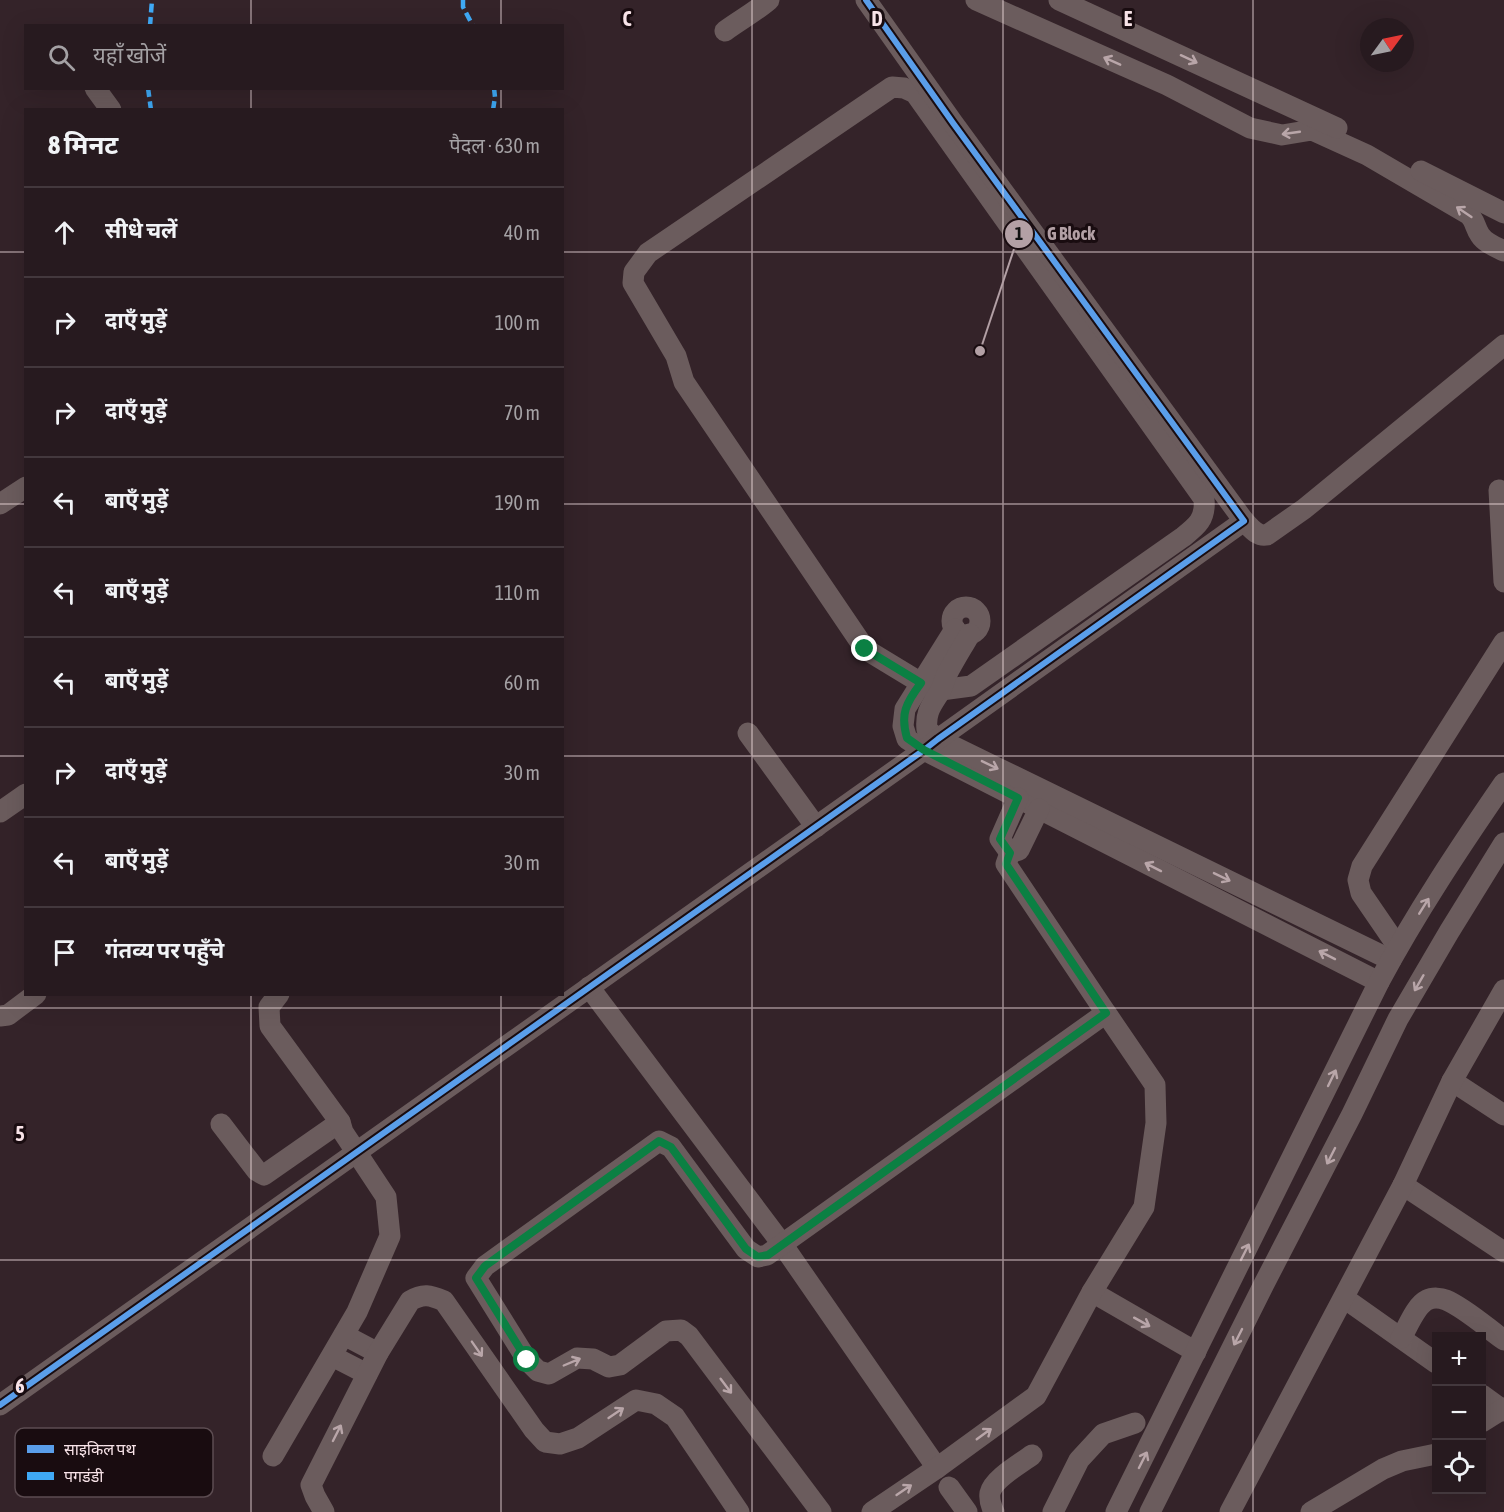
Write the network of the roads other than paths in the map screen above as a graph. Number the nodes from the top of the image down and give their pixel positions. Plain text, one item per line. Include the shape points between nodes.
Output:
1 (769, 0) edge
2 (867, 0) edge
3 (976, 0) edge
4 (1059, 0) edge
5 (725, 32) dead end
6 (96, 90) edge
7 (110, 108) edge
8 (1504, 213) edge
9 (1504, 251) edge
10 (1504, 345) edge
11 (24, 488) edge
12 (1499, 490) dead end
13 (0, 504) edge
14 (1244, 521) junction
15 (1504, 582) edge
16 (1504, 642) edge
17 (921, 683) junction
18 (941, 690) junction
19 (748, 733) dead end
20 (931, 745) junction
21 (1504, 783) edge
22 (24, 796) edge
23 (1018, 798) junction
24 (1039, 809) junction
25 (0, 812) edge
26 (816, 827) junction
27 (1504, 843) edge
28 (1010, 853) junction
29 (1395, 953) junction
30 (1379, 982) junction
31 (589, 987) junction
32 (1504, 990) edge
33 (33, 996) edge
34 (277, 996) edge
35 (1106, 1013) junction
36 (0, 1016) edge
37 (1452, 1081) junction
38 (1504, 1115) edge
39 (340, 1123) junction
40 (221, 1124) dead end
41 (359, 1150) junction
42 (1402, 1185) junction
43 (782, 1244) junction
44 (1504, 1252) edge
45 (1092, 1292) junction
46 (1344, 1298) junction
47 (344, 1335) junction
48 (1401, 1338) junction
49 (1504, 1340) edge
50 (1196, 1352) junction
51 (378, 1353) junction
52 (332, 1356) junction
53 (1432, 1360) edge
54 (367, 1374) junction
55 (1486, 1398) edge
56 (0, 1405) edge
57 (1503, 1410) edge
58 (1486, 1420) edge
59 (1135, 1423) dead end
60 (1032, 1455) dead end
61 (1432, 1455) edge
62 (273, 1456) dead end
63 (937, 1468) junction
64 (949, 1487) dead end
65 (324, 1512) edge
66 (739, 1512) edge
67 (821, 1512) edge
68 (872, 1512) edge
69 (967, 1512) edge
70 (994, 1512) edge
71 (1053, 1512) edge
72 (1116, 1512) edge
73 (1150, 1512) edge
74 (1230, 1512) edge
75 (1311, 1512) edge

1 - 5 street
2 - 14 street
9 -> 3 street via 1481,237 1468,213 1367,156 1312,130 1282,135 1250,128 1167,85
4 -> 8 street via 1321,120
6 - 7 street
10 - 14 street via 1267,535 1257,534
11 - 13 street
12 - 15 street
14 - 20 street
16 - 29 street via 1362,866 1361,893
17 - 18 street
17 - 18 street via 962,632
17 - 18 street via 865,649 684,382 676,356 633,283 634,272 648,253 892,87 915,93 1204,499 1205,507 1197,526 1183,537 971,686
17 - 20 street via 905,709 903,726 907,738
18 - 20 street via 926,719
19 - 26 street
20 - 23 street
20 - 26 street
20 -> 29 street
29 -> 21 street
22 - 25 street
23 - 24 street
23 - 28 street via 1000,839
24 - 28 street via 1019,850
30 -> 24 street
26 - 31 street
27 -> 73 street via 1398,1019
28 - 35 street via 1006,864
29 - 30 street
50 -> 30 street
31 - 41 street
31 - 43 street
32 - 37 street
33 - 36 street via 8,1015
34 - 39 street via 269,1007 270,1026
35 - 43 street
35 - 45 street via 1155,1085 1156,1123 1144,1207
37 - 38 street
37 - 42 street
39 - 40 street via 264,1175
39 - 41 street
41 - 47 street via 386,1197 390,1236
41 - 56 street
42 - 44 street
42 - 46 street
43 - 63 street
43 -> 67 street via 768,1255 758,1257 746,1249 671,1147 659,1141 485,1266 476,1278 527,1360 538,1371 549,1374 577,1358 620,1365 666,1331 681,1330
45 -> 50 street
63 -> 45 street via 1036,1396
46 - 48 street
46 - 74 street
47 - 51 street
47 - 52 street
48 - 49 street via 1418,1309 1434,1298 1458,1307
48 - 53 street
72 -> 50 street
51 - 54 street
51 -> 66 street via 410,1301 418,1296 433,1296 444,1301 545,1442 560,1444 578,1438 636,1400 656,1404 675,1417
52 - 54 street
52 - 62 street
65 -> 54 street via 311,1485
55 - 57 street
57 - 58 street
59 - 71 street via 1102,1434 1078,1460
60 - 70 street via 997,1481 990,1491
61 - 75 street via 1383,1469
68 -> 63 street
64 - 69 street

